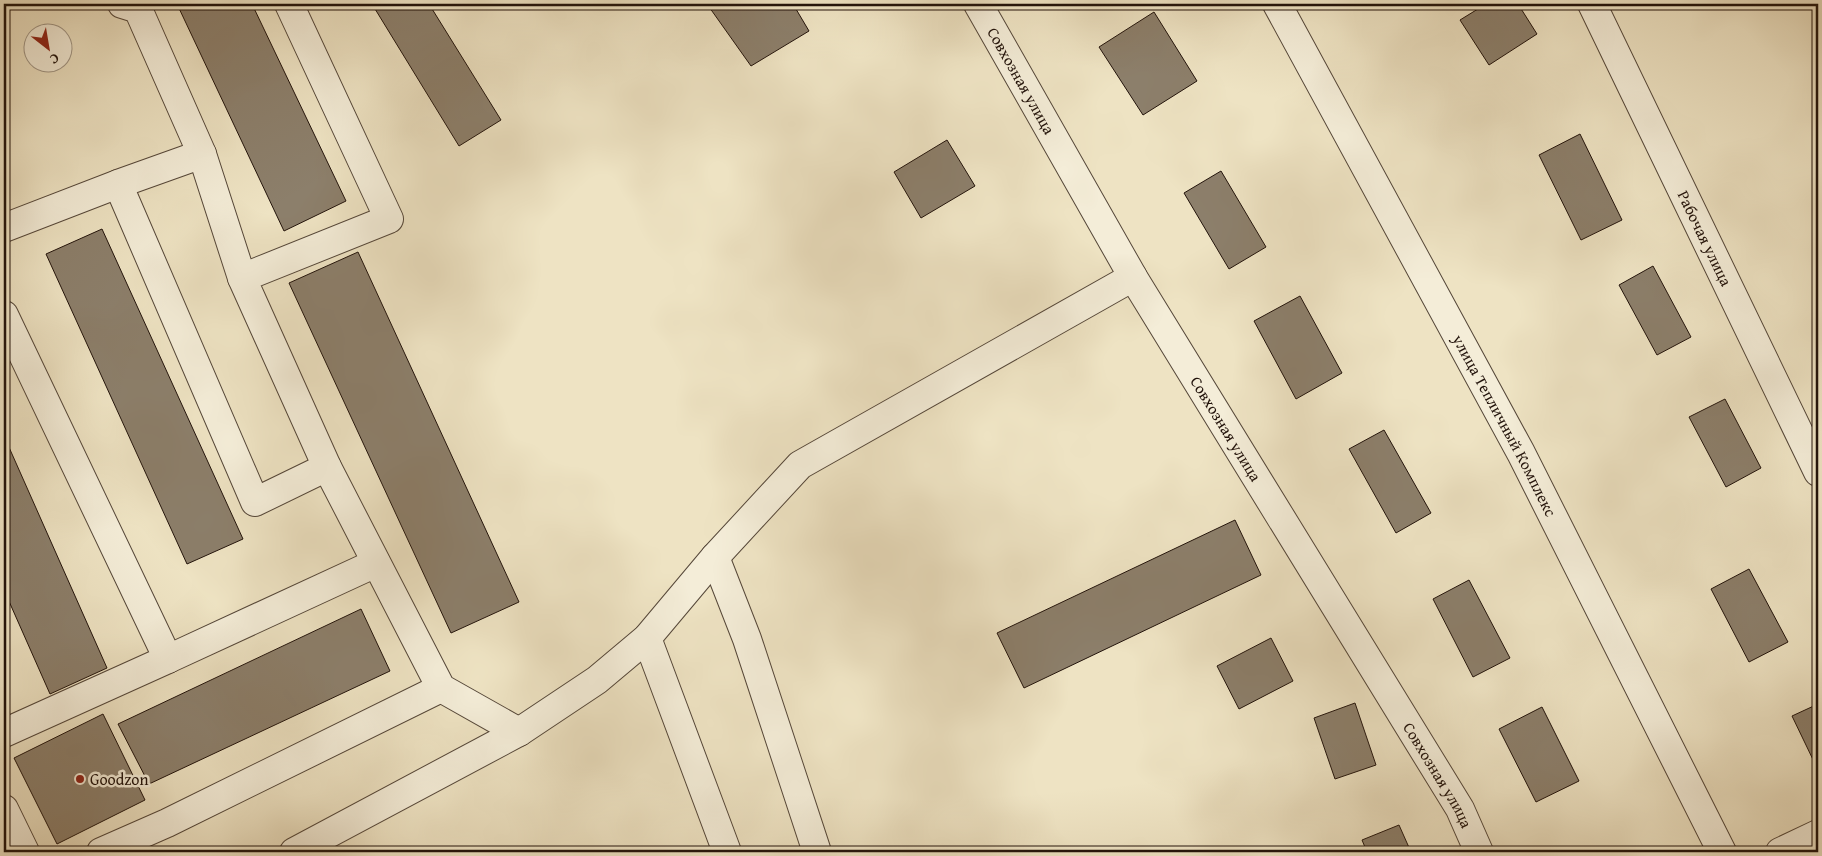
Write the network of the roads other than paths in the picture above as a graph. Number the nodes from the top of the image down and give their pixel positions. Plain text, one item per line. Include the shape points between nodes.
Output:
1 (289, 4) edge
2 (978, 4) edge
3 (1277, 4) edge
4 (1592, 4) edge
5 (134, 6) edge
6 (202, 154) junction
7 (118, 184) junction
8 (4, 228) edge
9 (1133, 277) junction
10 (242, 278) junction
11 (4, 315) edge
12 (327, 467) junction
13 (1818, 472) edge
14 (715, 556) junction
15 (376, 563) junction
16 (647, 638) junction
17 (168, 659) junction
18 (440, 688) junction
19 (519, 732) junction
20 (4, 733) edge
21 (4, 808) edge
22 (1818, 834) edge
23 (24, 852) edge
24 (102, 852) edge
25 (294, 852) edge
26 (727, 852) edge
27 (817, 852) edge
28 (1480, 852) edge
29 (1722, 852) edge
30 (1780, 852) edge

1 - 10 street via 389,219
2 - 9 street, Совхозная улица
3 - 29 street, улица Тепличный Комплекс via 1521,453
4 - 13 street, Рабочая улица
5 - 6 street
6 - 7 street
6 - 10 street
7 - 8 street
7 - 12 street via 255,502
9 - 14 street via 800,465
9 - 28 street, Совхозная улица via 1460,809
10 - 12 street
11 - 17 street
12 - 15 street
14 - 16 street
14 - 27 street via 747,639
15 - 17 street
15 - 18 street
16 - 19 street via 597,680
16 - 26 street
17 - 20 street
18 - 19 street
18 - 24 street
19 - 25 street
21 - 23 street
22 - 30 street

